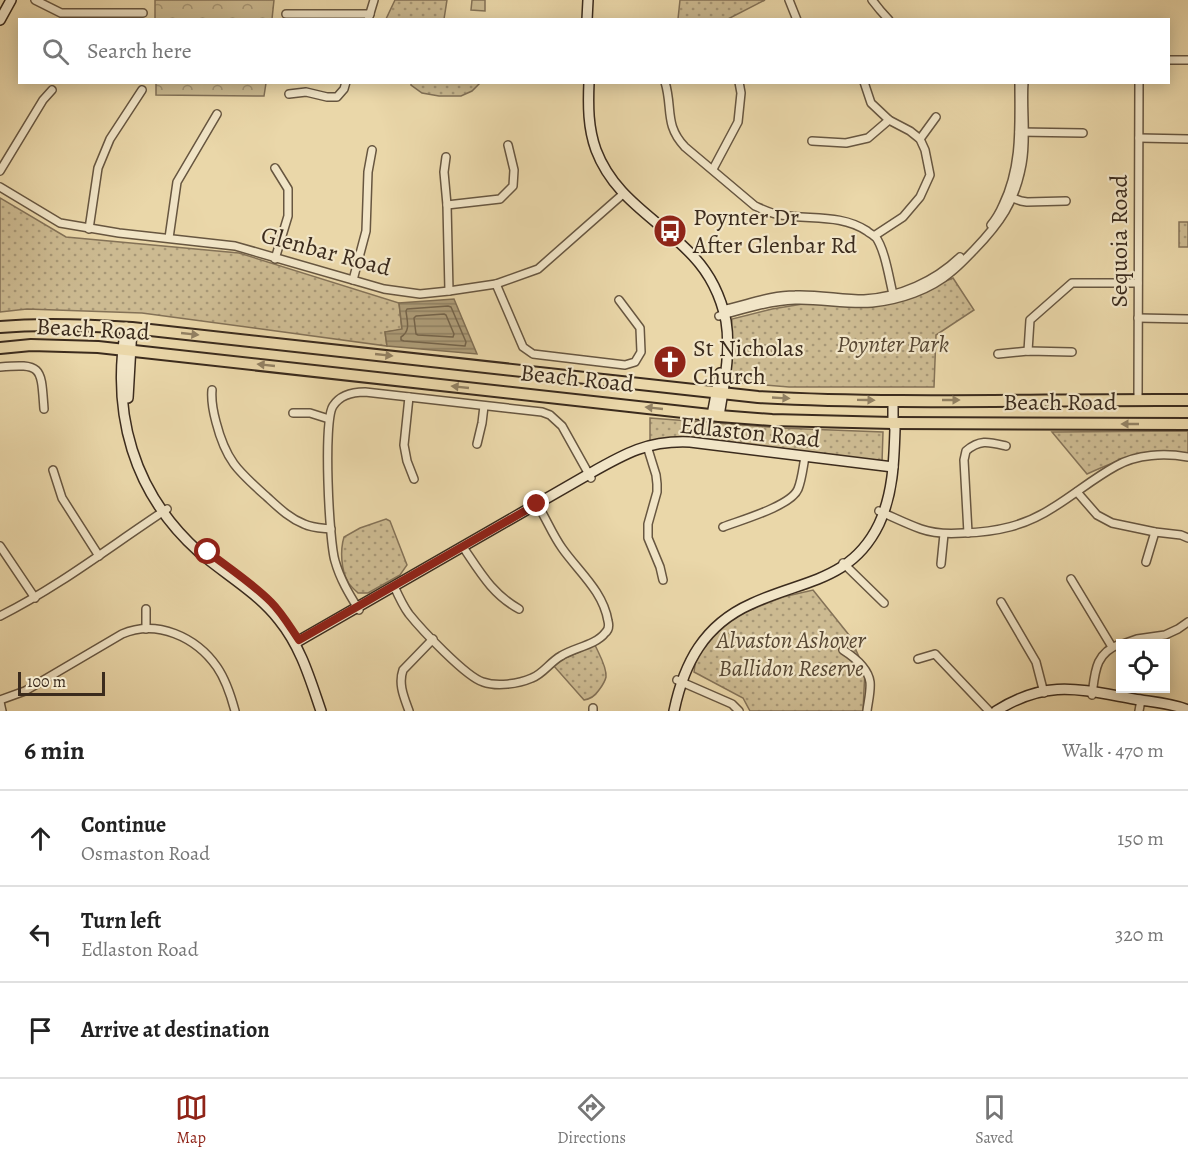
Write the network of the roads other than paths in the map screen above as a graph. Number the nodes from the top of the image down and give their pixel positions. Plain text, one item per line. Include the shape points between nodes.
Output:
1 (11, 0) edge
2 (35, 0) edge
3 (374, 0) edge
4 (590, 0) edge
5 (789, 0) edge
6 (872, 0) edge
7 (143, 13) dead end
8 (286, 14) dead end
9 (369, 16) edge
10 (587, 18) edge
11 (592, 18) edge
12 (796, 18) edge
13 (887, 18) edge
14 (0, 20) edge
15 (1170, 60) edge
16 (1188, 60) edge
17 (345, 84) edge
18 (587, 84) edge
19 (666, 84) edge
20 (739, 84) edge
21 (865, 84) edge
22 (1019, 84) edge
23 (1024, 84) edge
24 (1139, 84) edge
25 (52, 90) dead end
26 (142, 90) dead end
27 (289, 94) dead end
28 (217, 114) dead end
29 (936, 117) dead end
30 (889, 120) junction
31 (1021, 132) junction
32 (1083, 133) dead end
33 (1139, 138) junction
34 (920, 139) junction
35 (1188, 140) edge
36 (812, 141) dead end
37 (508, 146) dead end
38 (372, 150) dead end
39 (446, 157) dead end
40 (274, 168) dead end
41 (713, 169) junction
42 (0, 171) edge
43 (0, 187) edge
44 (620, 195) junction
45 (1010, 197) junction
46 (1066, 201) dead end
47 (447, 205) junction
48 (89, 229) junction
49 (874, 236) junction
50 (170, 238) junction
51 (275, 259) junction
52 (353, 280) junction
53 (1138, 283) junction
54 (496, 284) junction
55 (449, 291) junction
56 (893, 294) junction
57 (619, 300) dead end
58 (721, 313) junction
59 (1138, 318) junction
60 (1188, 319) edge
61 (0, 327) edge
62 (129, 327) junction
63 (0, 348) edge
64 (126, 349) junction
65 (1028, 351) junction
66 (1072, 352) dead end
67 (998, 354) dead end
68 (0, 367) edge
69 (212, 390) dead end
70 (720, 392) junction
71 (409, 397) junction
72 (1138, 400) junction
73 (1188, 400) edge
74 (893, 401) junction
75 (484, 406) junction
76 (44, 409) dead end
77 (293, 412) dead end
78 (716, 415) junction
79 (329, 419) junction
80 (893, 423) junction
81 (1188, 424) edge
82 (477, 444) dead end
83 (1006, 446) dead end
84 (648, 449) junction
85 (1188, 456) edge
86 (804, 459) junction
87 (891, 469) junction
88 (53, 470) dead end
89 (590, 476) junction
90 (414, 479) dead end
91 (1077, 492) junction
92 (538, 506) junction
93 (165, 511) junction
94 (881, 512) junction
95 (723, 527) dead end
96 (331, 529) junction
97 (1155, 532) junction
98 (968, 533) junction
99 (944, 534) junction
100 (1188, 538) edge
101 (0, 546) edge
102 (464, 549) junction
103 (99, 556) junction
104 (1146, 562) dead end
105 (844, 563) junction
106 (941, 564) dead end
107 (1071, 579) dead end
108 (663, 580) dead end
109 (395, 588) junction
110 (35, 598) junction
111 (1000, 602) dead end
112 (884, 603) dead end
113 (358, 608) junction
114 (146, 609) dead end
115 (519, 609) dead end
116 (0, 616) edge
117 (1188, 622) edge
118 (146, 629) junction
119 (433, 639) junction
120 (1137, 639) edge
121 (298, 643) junction
122 (1116, 646) edge
123 (1112, 647) junction
124 (843, 650) dead end
125 (918, 659) dead end
126 (679, 680) junction
127 (1043, 693) junction
128 (1093, 693) junction
129 (0, 701) edge
130 (1140, 705) edge
131 (2, 711) edge
132 (235, 711) edge
133 (321, 711) edge
134 (327, 711) edge
135 (409, 711) edge
136 (669, 711) edge
137 (674, 711) edge
138 (739, 711) edge
139 (867, 711) edge
140 (989, 711) edge
141 (996, 711) edge
142 (1006, 711) edge
143 (1174, 711) edge
144 (1188, 711) edge

1 - 14 street
2 - 7 street via 61,13
3 - 9 street
4 - 10 street
4 - 11 street
5 - 12 street
6 - 13 street
8 - 9 street
15 - 16 street
17 - 27 street via 337,97 306,92
18 - 44 street via 594,143
19 - 41 street via 672,127 678,139
20 - 41 street via 738,122
21 - 30 street via 871,103
22 - 31 street
23 - 31 street
24 - 33 street, Sequoia Road
25 - 42 street
26 - 48 street via 110,139 98,168
28 - 50 street via 177,182
29 - 34 street
30 - 34 street
30 - 36 street via 867,138 846,143
31 - 32 street
31 - 45 street
33 - 35 street
33 - 53 street, Sequoia Road
34 - 49 street via 930,175 920,197 903,217
37 - 47 street via 513,186 500,199
38 - 52 street via 366,231
39 - 47 street
40 - 51 street via 288,189 288,216
41 - 49 street via 755,206 768,212 850,222
43 - 48 street, Glenbar Road via 60,223
44 - 54 street, Glenbar Road via 538,269
44 - 58 street via 702,266 714,285
45 - 46 street via 1027,202
45 - 56 street via 994,222 945,270 925,283
45 - 58 street via 993,230 953,271 922,290 871,303 794,300
47 - 55 street
48 - 50 street, Glenbar Road
49 - 56 street
50 - 51 street, Glenbar Road via 235,246
51 - 52 street, Glenbar Road
52 - 55 street, Glenbar Road via 420,294
53 - 59 street, Sequoia Road
53 - 65 street via 1072,283 1030,320
54 - 55 street, Glenbar Road
54 - 57 street via 523,347 533,354 625,365 635,362 640,352 640,328
56 - 58 street via 863,299 788,295
58 - 70 street
59 - 60 street
59 - 72 street, Sequoia Road
61 - 62 main road, Beach Road
62 - 64 street
62 -> 70 main road, Beach Road
63 - 64 main road, Beach Road via 31,345
78 -> 64 main road, Beach Road
64 - 93 street via 131,425 147,475
65 - 66 street
65 - 67 street
68 - 76 street via 27,365 37,371
69 - 96 street via 213,412 223,445 239,471 304,525
70 -> 74 main road, Beach Road via 758,397
70 - 78 street
71 - 75 street
71 - 79 street via 349,393 333,406
71 - 90 street via 404,445
72 - 73 main road, Beach Road
74 -> 72 main road, Beach Road
74 - 80 street
75 - 82 street
75 - 89 street via 550,415 562,426
77 - 79 street
78 - 80 main road, Beach Road
79 - 96 street
81 -> 80 main road, Beach Road
80 - 87 street
83 - 98 street via 978,442 966,451
84 - 86 street, Edlaston Road via 688,447
84 - 89 street, Edlaston Road
84 - 108 street via 657,484 647,532
85 - 91 street via 1140,457 1117,465
86 - 87 street, Edlaston Road
86 - 95 street via 794,495 779,506
87 - 94 street via 889,496
88 - 103 street via 62,498
89 - 92 street, Edlaston Road
91 - 97 street via 1097,515 1112,523
91 - 98 street via 1020,525
92 - 102 street, Edlaston Road
92 - 119 street via 556,540 600,599 609,621 605,634 561,656 535,677 502,684 475,679
93 - 103 street
93 - 121 street via 200,553 258,598
94 - 99 street via 923,530
94 - 105 street via 870,538
96 - 113 street via 337,568
97 - 100 street
97 - 104 street
98 - 99 street
99 - 106 street
101 - 110 street
102 - 109 street, Edlaston Road
102 - 115 street via 492,588
103 - 110 street
105 - 112 street
105 - 126 street via 835,572 732,614 704,640
107 - 123 street
109 - 113 street, Edlaston Road
109 - 119 street via 408,613
110 - 116 street
111 - 127 street via 1036,662
113 - 121 street, Edlaston Road
114 - 118 street
117 - 120 street via 1166,635
118 - 129 street via 122,634 25,691
118 - 132 street via 179,634 200,648 218,668
119 - 135 street via 401,675
121 - 133 street
121 - 134 street
122 - 123 street
123 - 128 street via 1098,662
124 - 139 street via 868,675
125 - 140 street via 935,654
126 - 136 street
126 - 137 street
126 - 138 street via 732,704
127 - 128 street
127 - 141 street via 1018,699
127 - 142 street
128 - 130 street
129 - 131 street
130 - 143 street
130 - 144 street

